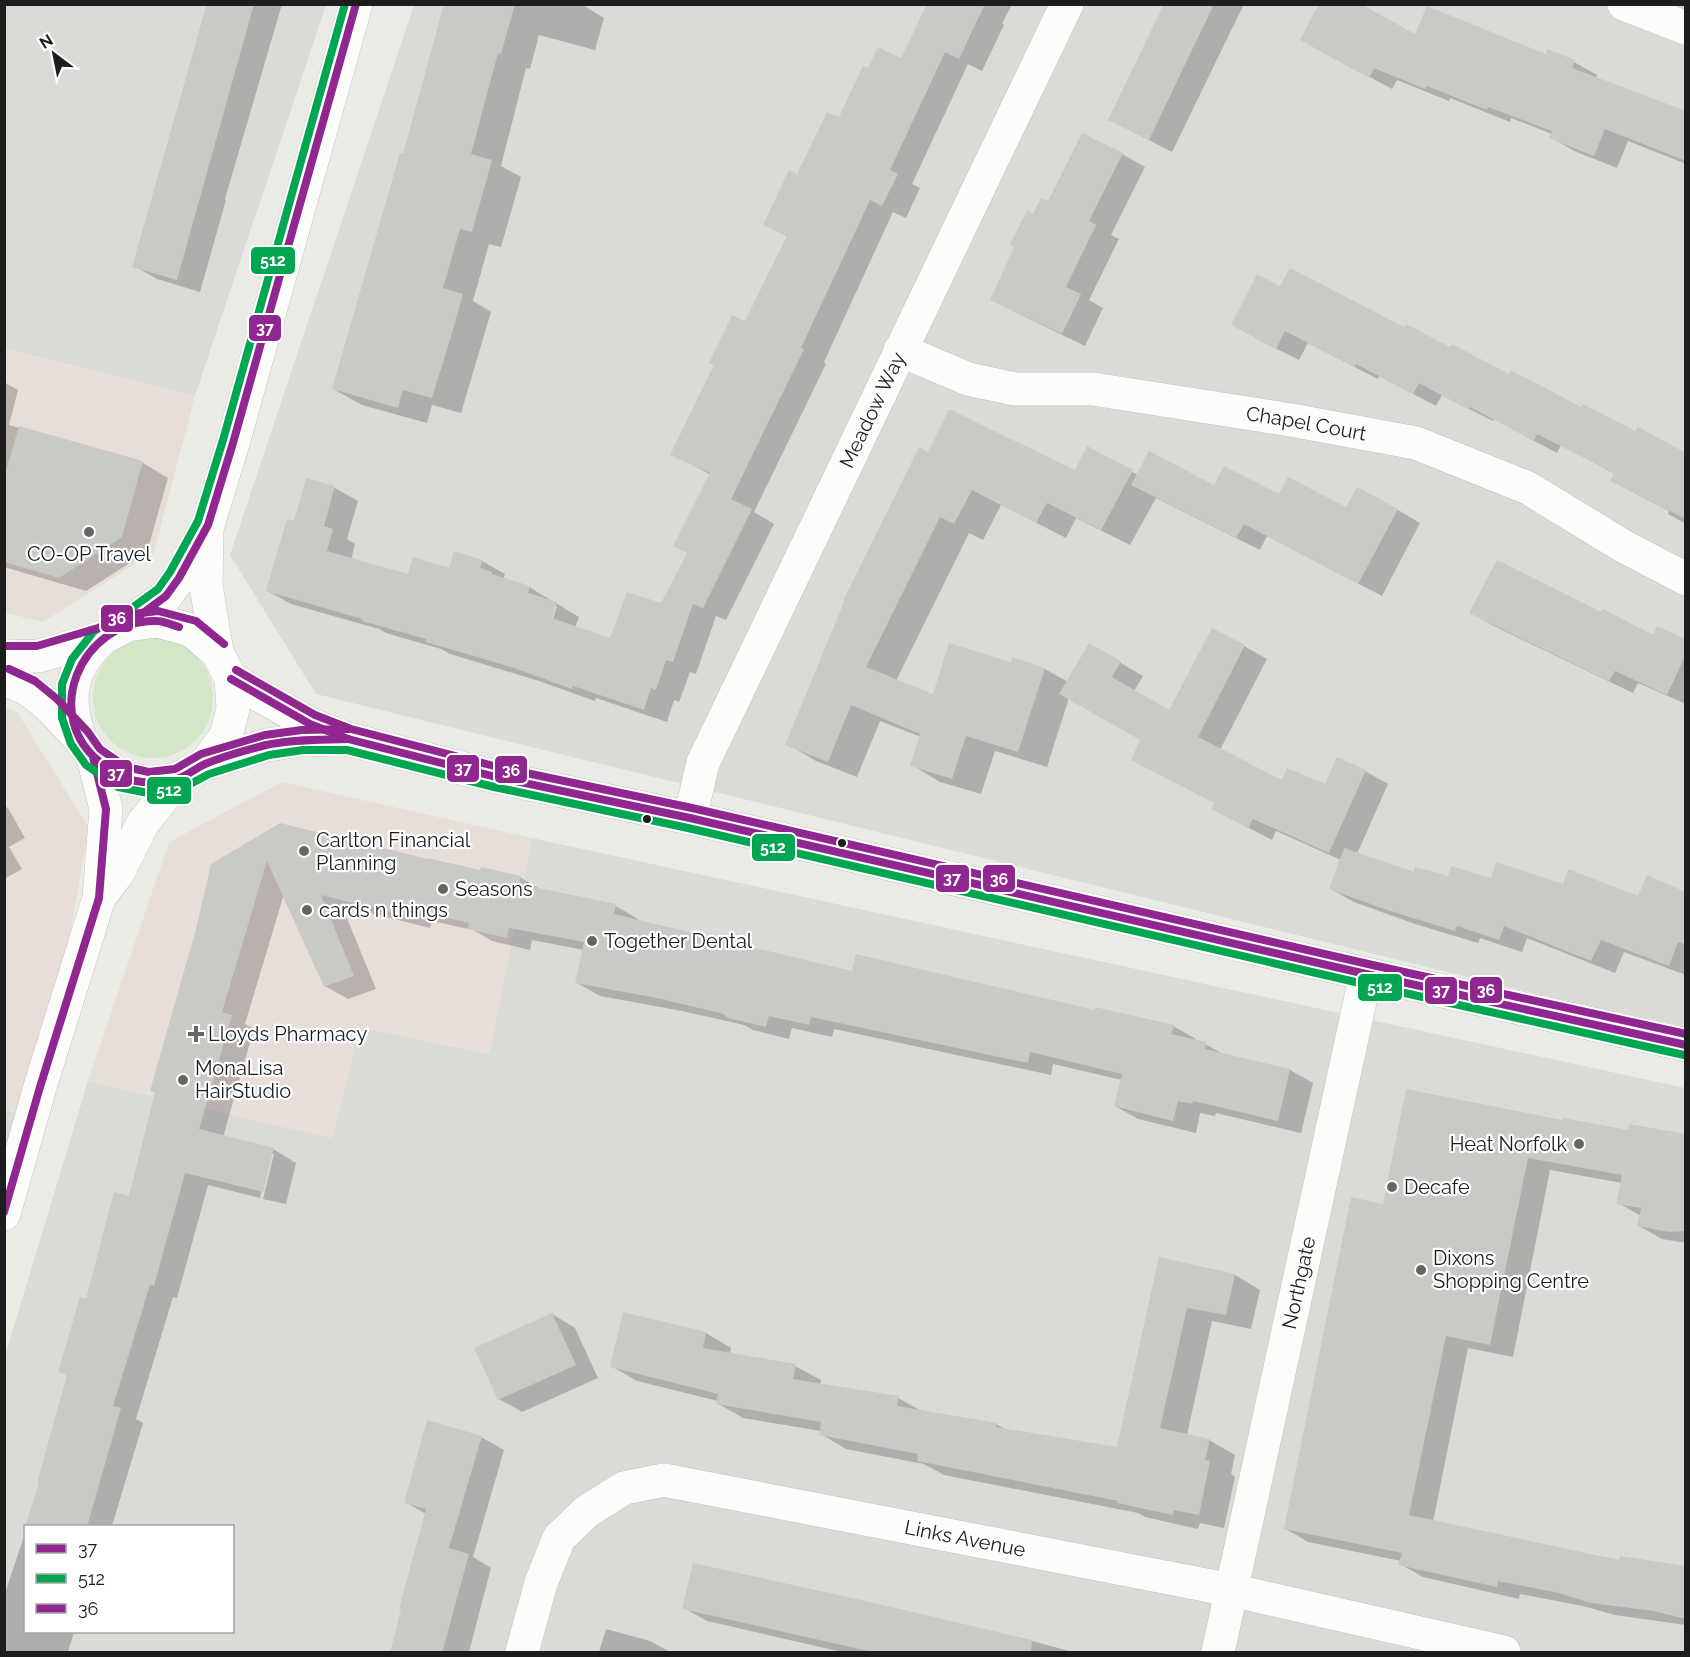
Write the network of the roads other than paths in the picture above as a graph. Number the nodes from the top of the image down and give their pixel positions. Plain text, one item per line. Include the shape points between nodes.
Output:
1 (356, 4) edge
2 (1067, 4) edge
3 (1624, 4) edge
4 (1686, 28) edge
5 (900, 350) junction
6 (208, 525) junction
7 (1686, 579) edge
8 (115, 632) junction
9 (4, 657) edge
10 (224, 665) junction
11 (4, 678) edge
12 (348, 739) junction
13 (87, 748) junction
14 (191, 771) junction
15 (690, 818) junction
16 (99, 898) junction
17 (1366, 974) junction
18 (1686, 1045) edge
19 (4, 1214) edge
20 (1232, 1590) junction
21 (522, 1653) edge
22 (1218, 1653) edge
23 (1504, 1653) edge

1 - 6 street
2 - 5 street, Meadow Way
3 - 4 street
5 - 7 street, Chapel Court via 968,379 1015,389 1094,389 1416,443 1528,488
5 - 15 street, Meadow Way via 703,763
6 - 8 street via 166,596
6 - 10 street via 206,586
8 - 9 street via 39,656
8 - 10 street via 159,621 191,630
8 - 13 street via 81,665 72,688 72,715
10 - 12 street via 310,724
10 - 14 street via 233,709 226,736
11 - 13 street via 29,690
12 - 14 street via 267,745
12 - 15 street via 496,777
13 - 14 street via 122,777 148,783
13 - 16 street via 106,809
14 - 16 street via 143,823 118,873
15 - 17 street
16 - 19 street
17 - 18 street
17 - 20 street, Northgate
20 - 21 street, Links Avenue via 664,1480 624,1488 586,1512 559,1538 541,1583
20 - 22 street, Northgate
20 - 23 street, Links Avenue

